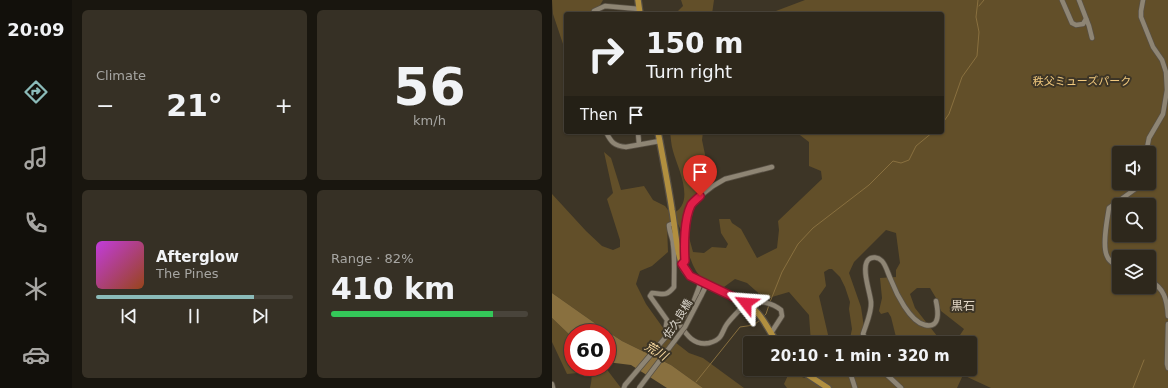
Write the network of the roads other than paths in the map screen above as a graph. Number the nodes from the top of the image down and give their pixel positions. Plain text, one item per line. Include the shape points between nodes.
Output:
1 (638, 0) edge
2 (1062, 0) edge
3 (1079, 0) edge
4 (1143, 0) edge
5 (639, 11) edge
6 (594, 12) edge
7 (1086, 19) junction
8 (1092, 38) dead end
9 (607, 134) edge
10 (638, 134) edge
11 (658, 134) edge
12 (660, 141) junction
13 (639, 144) junction
14 (1147, 146) edge
15 (772, 167) dead end
16 (1134, 190) edge
17 (674, 222) junction
18 (1112, 262) edge
19 (682, 264) junction
20 (704, 283) junction
21 (1156, 284) edge
22 (936, 301) dead end
23 (747, 304) junction
24 (1168, 316) edge
25 (678, 322) junction
26 (1168, 324) edge
27 (771, 333) junction
28 (668, 334) junction
29 (773, 336) edge
30 (864, 336) edge
31 (1168, 368) edge
32 (810, 376) edge
33 (851, 376) edge
34 (888, 376) edge
35 (552, 384) edge
36 (624, 387) edge
37 (553, 388) edge
38 (639, 388) edge
39 (828, 388) edge
40 (855, 388) edge
41 (901, 388) edge

1 - 5 main road
2 - 7 street via 1072,24 1082,24
3 - 7 street
4 - 14 street via 1141,17 1153,48 1162,60 1167,90 1163,114 1149,138
5 - 6 street via 605,6
7 - 8 street
9 - 13 street via 615,145 626,147
10 - 13 street
11 - 12 main road
12 - 13 street
12 - 17 main road
15 - 19 street via 725,179 692,204 685,232 685,262
16 - 18 street via 1109,208 1106,255
17 - 19 main road
17 - 28 street via 669,228 674,246 674,287 667,294 652,293 650,296 667,320
19 - 20 main road via 690,276
20 - 23 main road
20 - 25 street
20 - 38 street, 佐久良橋, bridge via 701,296 685,327
21 - 24 street via 1166,299
22 - 30 street via 938,319 929,326 923,325 901,301 883,262 872,258 866,265 871,302
23 - 25 street via 727,323 718,339 713,342 700,344 693,341
23 - 27 main road via 760,315
23 - 27 street via 773,304 781,310 782,316
25 - 28 street
26 - 31 street
27 - 29 main road
28 - 36 street
32 - 39 main road
33 - 40 street
34 - 41 street
35 - 37 street

